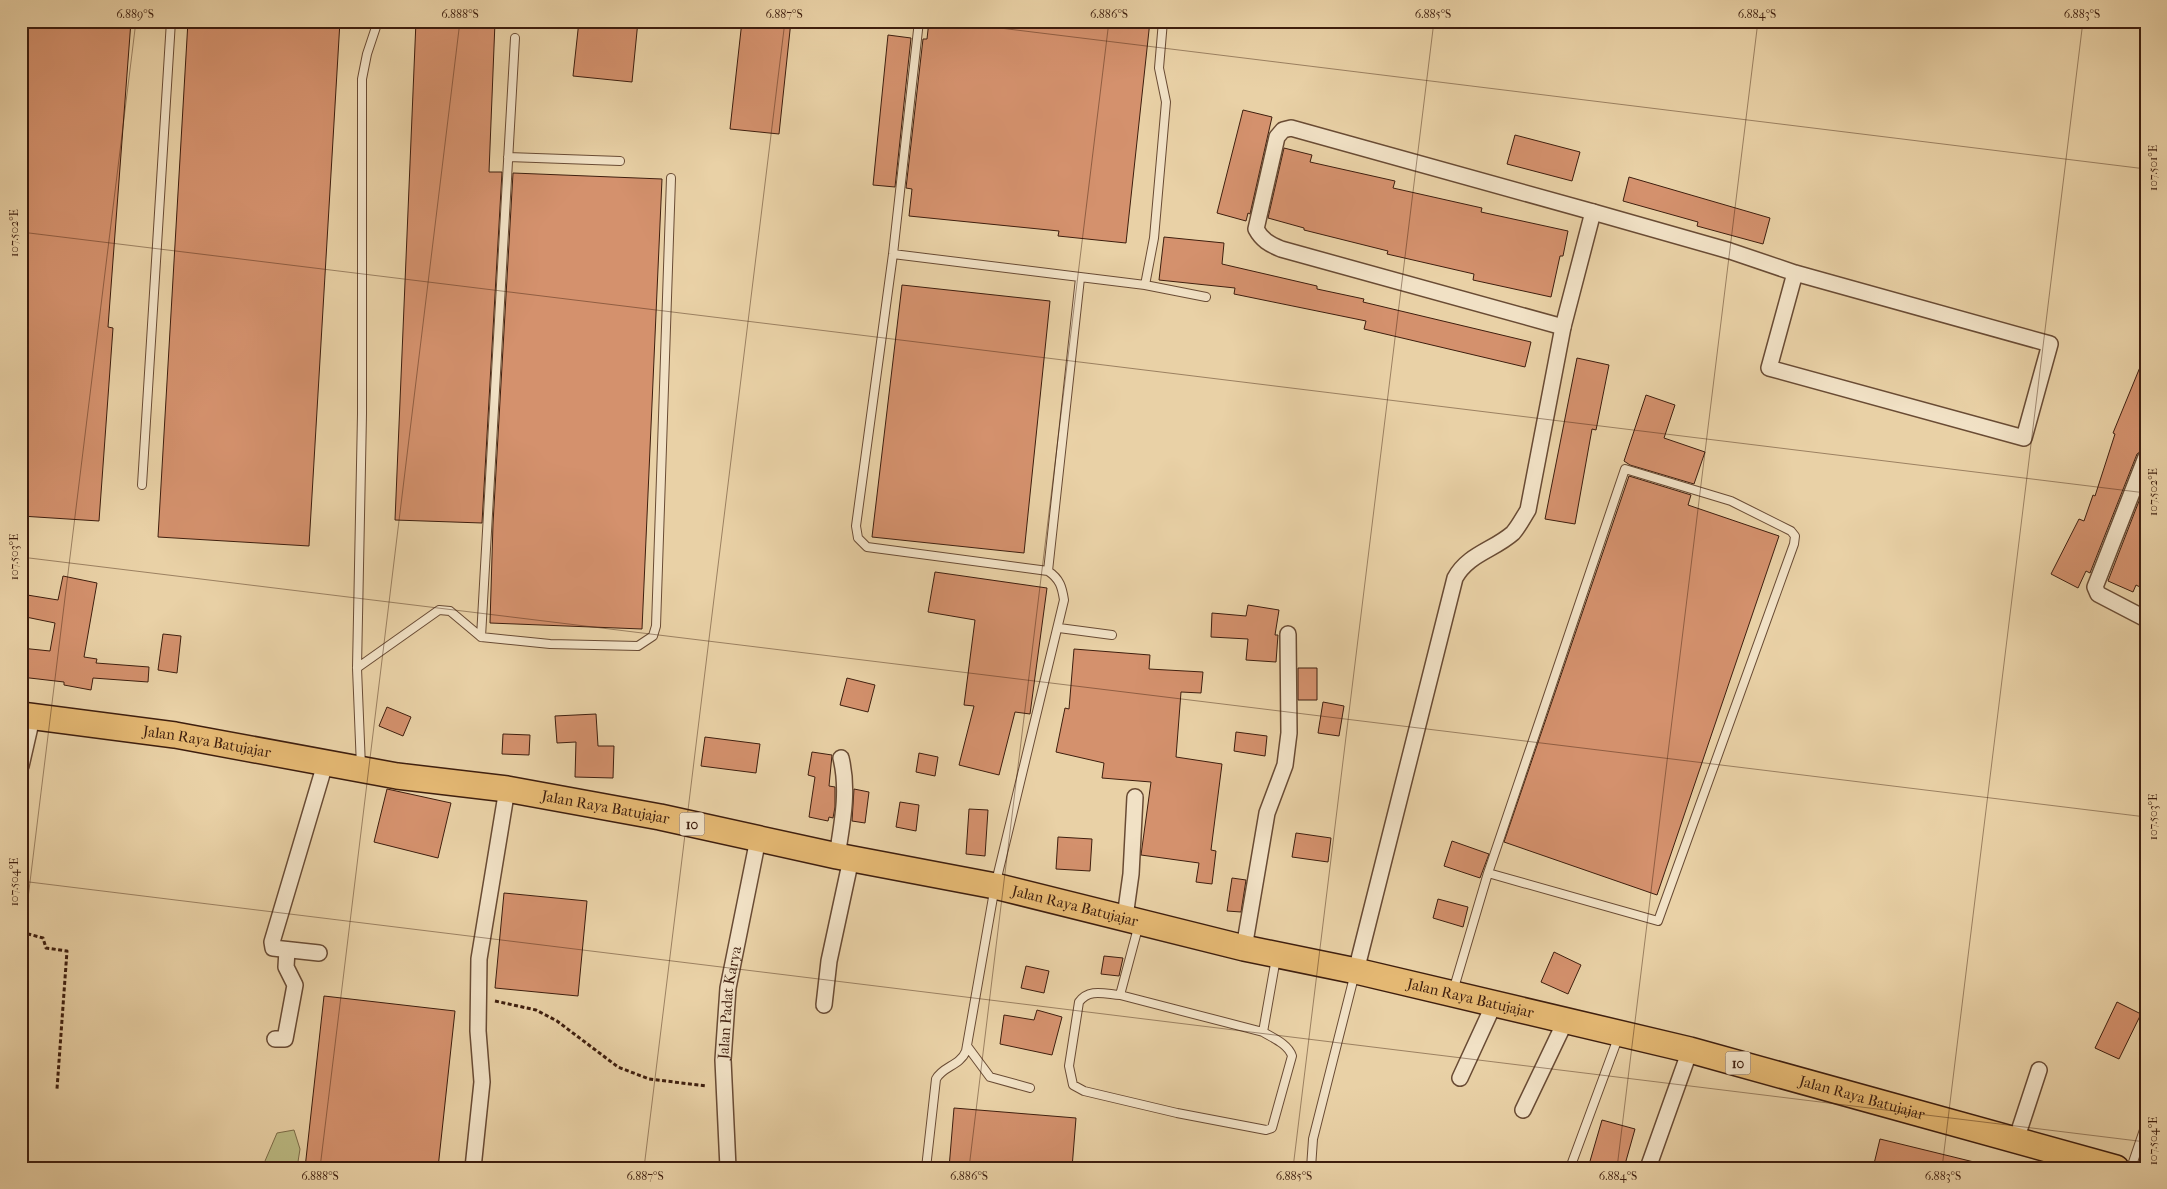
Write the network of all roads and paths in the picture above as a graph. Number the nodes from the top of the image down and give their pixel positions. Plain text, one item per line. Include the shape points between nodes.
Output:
1 (171, 21) edge
2 (378, 21) edge
3 (919, 21) edge
4 (1163, 21) edge
5 (515, 38) dead end
6 (508, 157) junction
7 (620, 161) dead end
8 (671, 178) dead end
9 (1593, 212) junction
10 (893, 254) junction
11 (1795, 273) junction
12 (1080, 278) junction
13 (1145, 285) junction
14 (1206, 298) dead end
15 (1563, 327) junction
16 (2146, 457) edge
17 (142, 485) dead end
18 (1048, 570) junction
19 (2146, 619) edge
20 (1059, 628) junction
21 (1288, 634) dead end
22 (1112, 635) dead end
23 (481, 637) junction
24 (357, 668) junction
25 (27, 716) edge
26 (841, 758) dead end
27 (325, 764) junction
28 (21, 766) edge
29 (361, 769) junction
30 (507, 789) junction
31 (1135, 797) dead end
32 (758, 839) junction
33 (844, 858) junction
34 (1488, 873) junction
35 (995, 886) junction
36 (1132, 920) junction
37 (21, 932) edge
38 (1244, 948) junction
39 (287, 950) junction
40 (319, 953) dead end
41 (1277, 955) junction
42 (1356, 971) junction
43 (1452, 994) junction
44 (1120, 995) junction
45 (478, 997) junction
46 (1494, 1004) junction
47 (824, 1005) dead end
48 (1565, 1022) junction
49 (1263, 1032) junction
50 (1620, 1033) junction
51 (275, 1039) dead end
52 (967, 1046) junction
53 (1690, 1050) junction
54 (2039, 1070) dead end
55 (1460, 1078) dead end
56 (1030, 1088) dead end
57 (57, 1089) dead end
58 (725, 1090) junction
59 (1523, 1110) dead end
60 (2146, 1124) edge
61 (2016, 1140) junction
62 (473, 1168) edge
63 (728, 1168) edge
64 (926, 1168) edge
65 (1311, 1168) edge
66 (1570, 1168) edge
67 (1648, 1168) edge
68 (2116, 1168) edge
69 (2131, 1168) edge

1 - 17 lane
2 - 24 lane via 362,79 362,414
3 - 10 lane
4 - 13 lane via 1159,68 1166,102 1154,238
5 - 6 lane
6 - 7 lane
6 - 23 lane
8 - 23 lane via 656,626 653,636 638,646 550,644
9 - 11 street
9 - 15 street
9 - 15 street via 1291,128 1282,130 1277,137 1256,229 1270,244
10 - 12 lane
10 - 18 lane via 856,526 858,538 867,547
11 - 11 street via 1769,368 2024,438 2050,344
12 - 13 lane
12 - 18 lane
13 - 14 lane
15 - 42 street via 1528,510 1512,534 1469,560 1455,578
16 - 19 street via 2095,587 2098,594
18 - 20 lane via 1062,587 1064,600
20 - 22 lane
20 - 35 lane
21 - 38 street via 1288,745 1282,776 1267,813
23 - 24 lane via 450,611 439,610
24 - 29 lane
25 - 27 highway, Jalan Raya Batujajar / 10 via 175,735
25 - 28 street
26 - 33 street via 844,770
27 - 29 highway, Jalan Raya Batujajar / 10
27 - 39 street via 272,942 273,948
29 - 30 highway, Jalan Raya Batujajar / 10
30 - 32 highway, Jalan Raya Batujajar / 10
30 - 45 street via 479,960
31 - 36 street
32 - 33 highway, Jalan Raya Batujajar / 10
32 - 58 street, Jalan Padat Karya via 728,988 723,1060
33 - 35 highway, Jalan Raya Batujajar / 10
33 - 47 street
34 - 34 lane via 1625,469 1731,501 1791,531 1795,536 1794,544 1658,921
34 - 43 lane
35 - 36 highway, Jalan Raya Batujajar / 10
35 - 52 lane
36 - 38 highway, Jalan Raya Batujajar / 10
36 - 44 lane
37 - 57 path via 43,938 46,948 67,951
38 - 41 highway, Jalan Raya Batujajar / 10
39 - 40 street
39 - 51 street via 286,967 295,985 285,1039
41 - 42 highway, Jalan Raya Batujajar / 10
41 - 49 lane
42 - 43 highway, Jalan Raya Batujajar / 10
42 - 65 lane via 1313,1139
43 - 46 highway, Jalan Raya Batujajar / 10
44 - 49 lane
44 - 49 lane via 1091,993 1079,1002 1069,1071 1073,1085 1084,1091 1266,1130 1272,1128 1292,1056 1285,1046
45 - 58 path via 536,1010 557,1021 618,1067 649,1079
45 - 62 street via 482,1082
46 - 48 highway, Jalan Raya Batujajar / 10
46 - 55 street
48 - 50 highway, Jalan Raya Batujajar / 10
48 - 59 street
50 - 53 highway, Jalan Raya Batujajar / 10
50 - 66 lane
52 - 56 lane via 990,1077
52 - 64 lane via 961,1061 939,1073 936,1079
53 - 61 highway, Jalan Raya Batujajar / 10
53 - 67 street
54 - 61 street
58 - 63 street, Jalan Padat Karya
60 - 69 lane
61 - 68 highway, Jalan Raya Batujajar / 10

